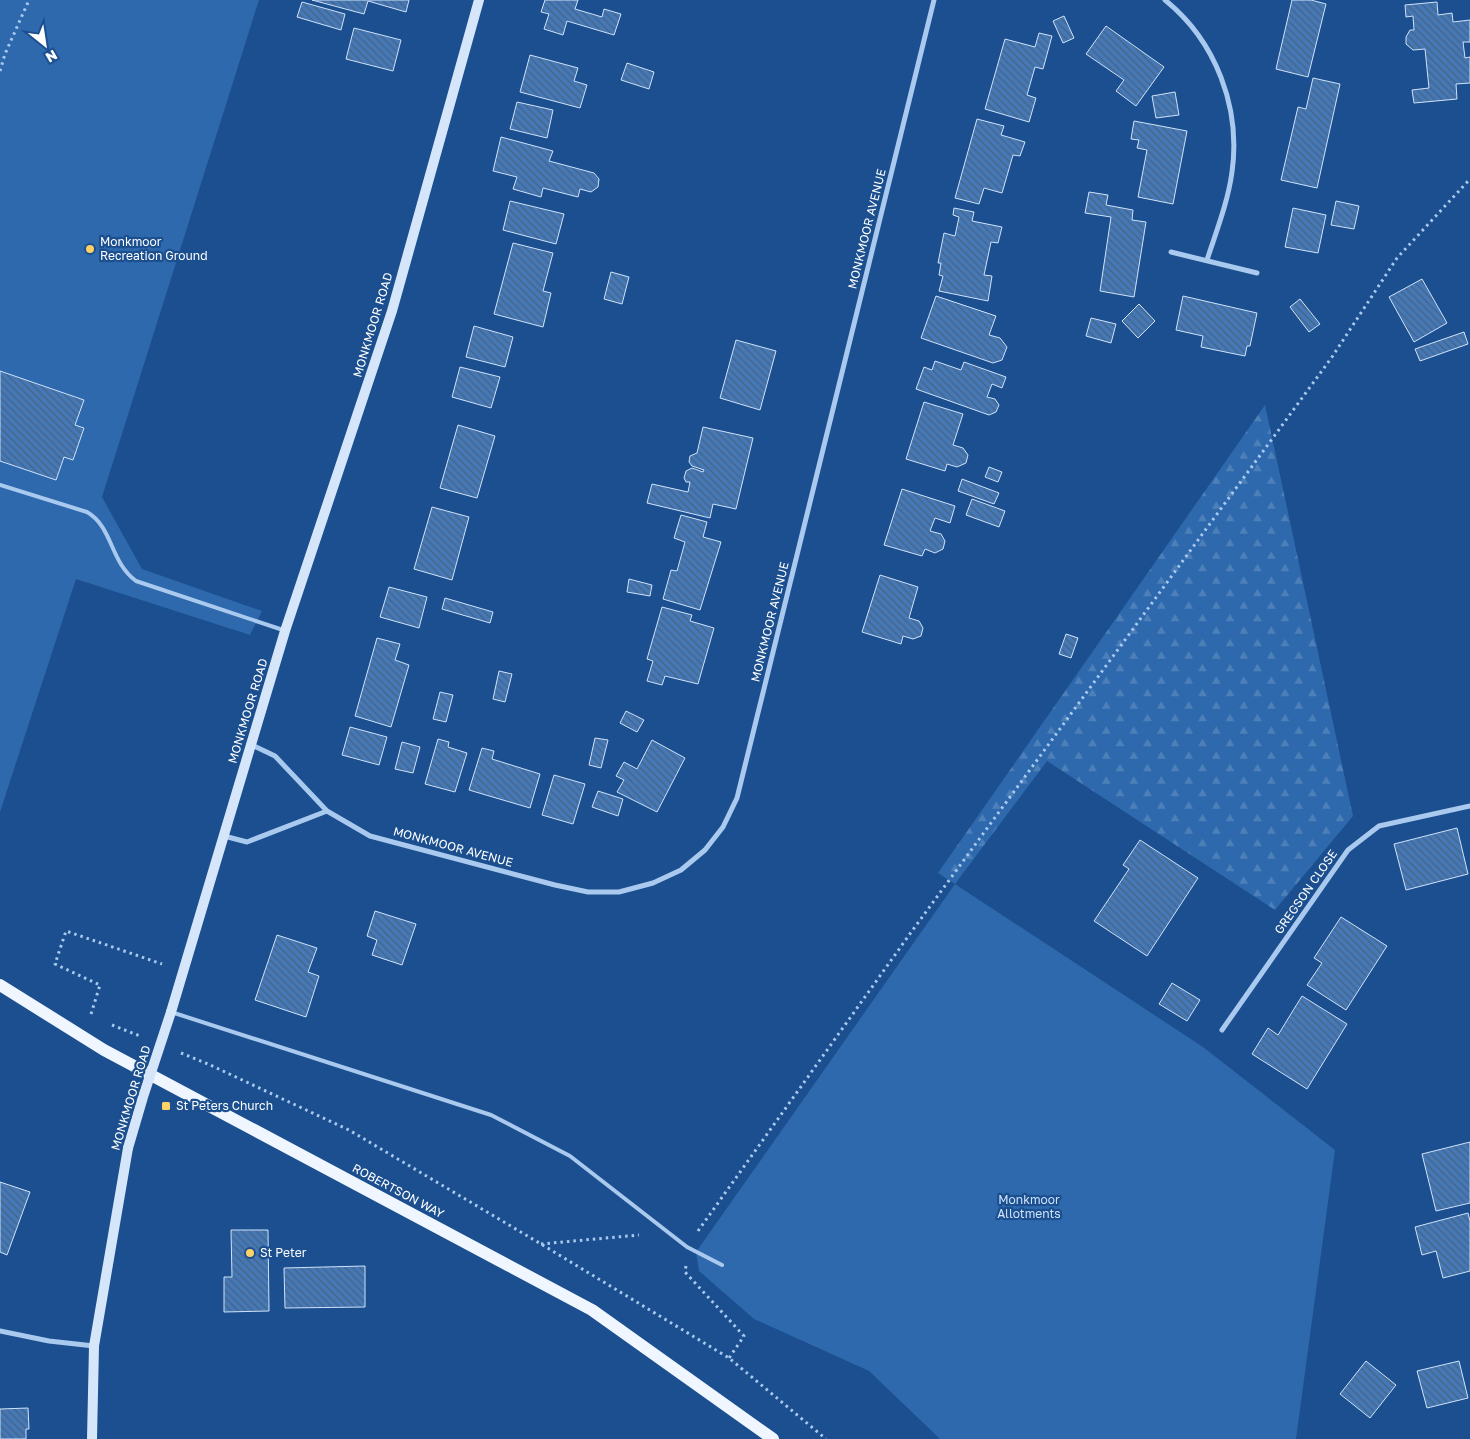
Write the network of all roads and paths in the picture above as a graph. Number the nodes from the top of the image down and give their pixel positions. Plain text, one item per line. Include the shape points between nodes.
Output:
1 (29, 0) edge
2 (479, 0) edge
3 (934, 0) edge
4 (1164, 0) edge
5 (0, 71) edge
6 (1470, 178) edge
7 (1171, 252) dead end
8 (1207, 260) junction
9 (1257, 273) dead end
10 (0, 485) edge
11 (285, 631) junction
12 (252, 745) junction
13 (1470, 806) edge
14 (327, 811) junction
15 (224, 836) junction
16 (136, 955) dead end
17 (0, 985) edge
18 (83, 1010) dead end
19 (171, 1012) junction
20 (91, 1015) junction
21 (96, 1018) dead end
22 (110, 1024) dead end
23 (1222, 1030) dead end
24 (145, 1038) dead end
25 (172, 1049) dead end
26 (667, 1232) junction
27 (541, 1244) junction
28 (687, 1247) junction
29 (722, 1265) dead end
30 (0, 1331) edge
31 (94, 1346) junction
32 (729, 1358) junction
33 (92, 1439) edge
34 (773, 1439) edge
35 (826, 1439) edge

1 - 5 path
2 - 11 street, MONKMOOR ROAD via 392,311
3 - 14 street, MONKMOOR AVENUE via 737,798 723,827 705,850 681,870 654,883 619,892 588,892 370,836
4 - 8 street via 1187,20 1204,43 1230,102 1234,139 1232,173
6 - 28 path via 1397,258 1332,357 918,923
7 - 8 street
8 - 9 street
10 - 11 lane via 93,516 104,528 122,569 136,581
11 - 12 street, MONKMOOR ROAD
12 - 14 street, MONKMOOR AVENUE via 275,756
12 - 15 street, MONKMOOR ROAD
13 - 23 street, GREGSON CLOSE via 1379,826 1348,850
14 - 15 street via 247,842
15 - 19 street, MONKMOOR ROAD
16 - 20 path via 66,931 55,964 100,985
17 - 34 main road, ROBERTSON WAY via 104,1050 592,1310
18 - 20 path
19 - 26 lane via 491,1115 570,1156
19 - 31 street, MONKMOOR ROAD, bridge via 128,1148
20 - 21 path
22 - 24 path
25 - 27 path via 349,1130
26 - 27 path
26 - 28 lane
27 - 32 path
28 - 29 lane
28 - 32 path via 685,1272 744,1336
30 - 31 street
31 - 33 street, MONKMOOR ROAD
32 - 35 path

